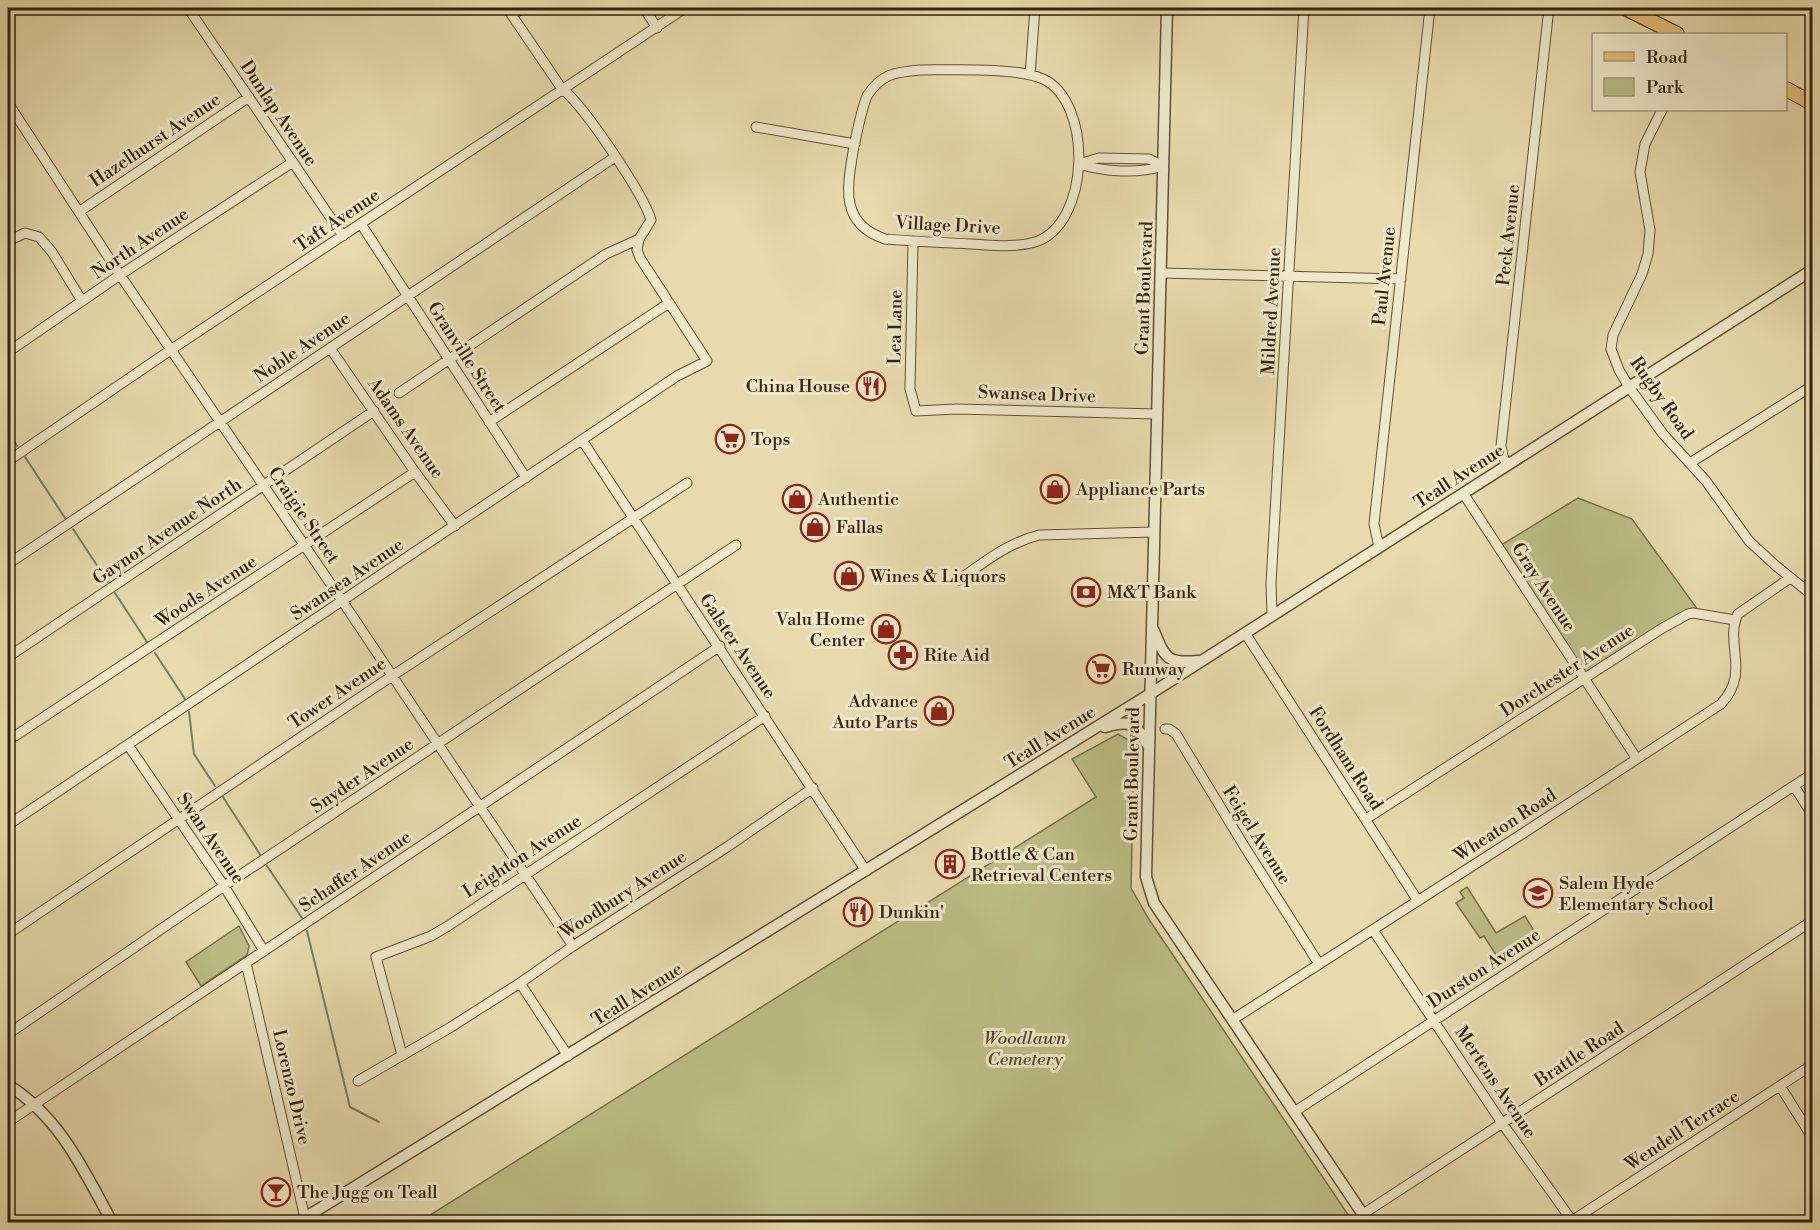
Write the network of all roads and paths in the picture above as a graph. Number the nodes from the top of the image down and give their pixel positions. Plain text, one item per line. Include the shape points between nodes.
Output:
1 (188, 8) edge
2 (523, 8) edge
3 (644, 8) edge
4 (685, 8) edge
5 (1035, 8) edge
6 (1167, 8) edge
7 (1304, 8) edge
8 (1430, 8) edge
9 (1549, 8) edge
10 (1625, 8) edge
11 (510, 11) edge
12 (657, 28) junction
13 (1675, 33) edge
14 (1030, 75) junction
15 (562, 89) junction
16 (1787, 90) edge
17 (249, 97) junction
18 (8, 103) edge
19 (1812, 103) edge
20 (1662, 111) edge
21 (756, 127) dead end
22 (855, 144) junction
23 (615, 157) junction
24 (292, 162) junction
25 (1079, 164) junction
26 (1163, 166) junction
27 (80, 211) junction
28 (361, 224) junction
29 (343, 236) junction
30 (639, 239) junction
31 (8, 241) edge
32 (914, 241) junction
33 (1812, 270) edge
34 (1161, 273) junction
35 (120, 275) junction
36 (1289, 276) junction
37 (1401, 279) junction
38 (408, 297) junction
39 (82, 302) junction
40 (669, 303) junction
41 (330, 348) junction
42 (172, 350) junction
43 (8, 352) edge
44 (449, 359) junction
45 (1812, 386) edge
46 (1629, 387) junction
47 (399, 393) dead end
48 (374, 411) junction
49 (916, 411) joint
50 (1157, 414) junction
51 (220, 421) junction
52 (489, 422) junction
53 (582, 440) junction
54 (8, 461) edge
55 (1690, 464) junction
56 (1507, 465) junction
57 (415, 472) junction
58 (526, 478) junction
59 (687, 483) dead end
60 (264, 486) junction
61 (1463, 493) junction
62 (632, 518) junction
63 (455, 526) junction
64 (1154, 532) junction
65 (736, 545) dead end
66 (305, 546) junction
67 (1379, 547) junction
68 (8, 564) edge
69 (1790, 578) junction
70 (959, 580) dead end
71 (677, 584) junction
72 (1812, 594) edge
73 (343, 602) junction
74 (1272, 615) junction
75 (1735, 620) junction
76 (1152, 627) junction
77 (1245, 633) junction
78 (720, 646) junction
79 (8, 657) edge
80 (1201, 660) junction
81 (392, 676) junction
82 (1585, 678) junction
83 (1150, 694) junction
84 (765, 716) junction
85 (1165, 729) dead end
86 (1090, 731) junction
87 (15, 736) dead end
88 (128, 745) junction
89 (437, 745) junction
90 (1148, 747) junction
91 (1637, 759) junction
92 (1812, 774) edge
93 (1794, 786) junction
94 (813, 788) junction
95 (480, 807) junction
96 (1812, 814) edge
97 (1366, 819) junction
98 (178, 820) junction
99 (8, 825) edge
100 (866, 871) junction
101 (525, 874) junction
102 (224, 886) junction
103 (1418, 901) junction
104 (1812, 921) edge
105 (1373, 930) junction
106 (8, 934) edge
107 (573, 946) junction
108 (264, 951) junction
109 (246, 963) junction
110 (1319, 964) junction
111 (520, 983) junction
112 (1232, 1020) junction
113 (1434, 1020) junction
114 (8, 1034) edge
115 (402, 1055) junction
116 (568, 1056) junction
117 (1812, 1065) edge
118 (358, 1081) dead end
119 (8, 1084) edge
120 (1780, 1086) junction
121 (35, 1105) junction
122 (1294, 1112) junction
123 (8, 1122) edge
124 (1502, 1123) junction
125 (1812, 1137) edge
126 (1365, 1218) edge
127 (301, 1220) edge
128 (112, 1222) edge
129 (1572, 1222) edge

1 - 17 street, Dunlap Avenue
2 - 11 street
3 - 12 street
4 - 12 street, Taft Avenue
5 - 14 street
6 - 26 street, Grant Boulevard
7 - 36 street, Mildred Avenue
8 - 37 street, Paul Avenue
9 - 56 street, Peck Avenue via 1502,446
10 - 13 main road
11 - 15 street
12 - 15 street, Taft Avenue
14 - 22 street, Village Drive via 987,71 896,72 879,81 867,96
14 - 25 street, Village Drive via 1050,83 1064,99 1076,130
15 - 23 street
15 - 28 street, Taft Avenue
16 - 19 main road
17 - 24 street, Dunlap Avenue
17 - 27 street, Hazelhurst Avenue
18 - 27 street, Craigie Street
20 - 46 street, Rugby Road via 1645,144 1640,172 1650,230 1648,254 1611,344
21 - 22 street
22 - 32 street, Village Drive via 847,187 856,218 877,236
23 - 30 street via 648,208 651,220
23 - 38 street, Noble Avenue
24 - 29 street, Dunlap Avenue
24 - 35 street, North Avenue
25 - 26 street via 1100,158 1149,159
25 - 32 street, Village Drive via 1077,185 1066,214 1054,231 1036,242 1001,245
26 - 34 street, Grant Boulevard
27 - 35 street, Craigie Street
28 - 29 street, Taft Avenue
28 - 38 street, Granville Street
29 - 42 street, Taft Avenue
30 - 40 street via 640,258
30 - 44 street via 606,254
31 - 39 street via 25,233 39,237
32 - 49 street, Lea Lane via 910,389
33 - 46 street, Teall Avenue
34 - 36 street
34 - 50 street, Grant Boulevard
35 - 39 street, North Avenue
35 - 42 street, Craigie Street
36 - 37 street
36 - 74 street, Mildred Avenue
37 - 67 street, Paul Avenue via 1374,524
38 - 41 street, Noble Avenue
38 - 44 street, Granville Street
39 - 43 street, North Avenue
40 - 52 street
40 - 53 street, Swansea Avenue via 706,361
41 - 48 street, Adams Avenue
41 - 51 street, Noble Avenue
42 - 51 street, Craigie Street
42 - 54 street, Taft Avenue
44 - 47 street
44 - 52 street, Granville Street
45 - 55 street
46 - 55 street, Rugby Road
46 - 56 street, Teall Avenue
48 - 57 street, Adams Avenue
48 - 60 street, Gaynor Avenue North
49 - 50 street, Swansea Drive
50 - 64 street, Grant Boulevard
51 - 60 street, Craigie Street
51 - 68 street, Noble Avenue
52 - 58 street, Granville Street
53 - 58 street, Swansea Avenue
53 - 62 street, Galster Avenue
55 - 69 street, Rugby Road via 1749,541
56 - 61 street, Teall Avenue
57 - 63 street, Adams Avenue
57 - 66 street, Woods Avenue
58 - 63 street, Swansea Avenue
59 - 62 street, Tower Avenue
60 - 66 street, Craigie Street
60 - 79 street, Gaynor Avenue North
61 - 67 street, Teall Avenue
61 - 82 street, Gray Avenue
62 - 71 street, Galster Avenue
62 - 81 street, Tower Avenue
63 - 73 street, Swansea Avenue
64 - 70 street via 1039,534 1009,546
64 - 76 street, Grant Boulevard
65 - 71 street, Snyder Avenue
66 - 73 street, Craigie Street
66 - 87 street, Woods Avenue
67 - 74 street, Teall Avenue
69 - 72 street, Rugby Road
69 - 75 street via 1742,610
71 - 78 street, Galster Avenue
71 - 89 street, Snyder Avenue
73 - 81 street, Craigie Street
73 - 88 street, Swansea Avenue
74 - 77 street, Teall Avenue
75 - 82 street, Dorchester Avenue via 1688,614
75 - 91 street, Wheaton Road via 1737,664 1727,698
76 - 80 street via 1168,659
76 - 83 street, Grant Boulevard
77 - 80 street, Teall Avenue
77 - 97 street, Fordham Road
78 - 84 street, Galster Avenue
78 - 95 street, Schaffer Avenue
80 - 83 street, Teall Avenue
81 - 89 street, Craigie Street
81 - 98 street, Tower Avenue
82 - 91 street, Gray Avenue
82 - 97 street, Dorchester Avenue
83 - 86 street, Teall Avenue
83 - 90 street, Grant Boulevard
84 - 94 street, Galster Avenue
84 - 101 street, Leighton Avenue
85 - 110 street, Feigel Avenue via 1176,734
86 - 90 street via 1119,723 1132,724
86 - 100 street, Teall Avenue
88 - 98 street, Swan Avenue
88 - 99 street, Swansea Avenue
89 - 95 street, Craigie Street
89 - 102 street, Snyder Avenue
90 - 112 street, Grant Boulevard via 1148,887 1154,903
91 - 103 street, Wheaton Road
92 - 93 street, Durston Avenue
93 - 96 street
93 - 113 street, Durston Avenue
94 - 100 street, Galster Avenue
94 - 107 street, Woodbury Avenue
95 - 101 street, Craigie Street
95 - 108 street, Schaffer Avenue
97 - 103 street, Fordham Road
98 - 102 street, Swan Avenue
98 - 106 street, Tower Avenue
100 - 116 street, Teall Avenue
101 - 107 street, Craigie Street
101 - 115 street, Leighton Avenue via 431,936 376,957
102 - 108 street, Swan Avenue
102 - 114 street, Snyder Avenue
103 - 105 street, Wheaton Road
104 - 124 street, Brattle Road
105 - 110 street, Wheaton Road
105 - 113 street, Mertens Avenue
107 - 111 street, Woodbury Avenue
108 - 109 street, Schaffer Avenue
109 - 121 street, Schaffer Avenue
109 - 127 street, Lorenzo Drive
110 - 112 street, Wheaton Road
111 - 115 street, Woodbury Avenue
111 - 116 street
112 - 122 street, Grant Boulevard
113 - 122 street, Durston Avenue
113 - 124 street, Mertens Avenue
115 - 118 street, Woodbury Avenue
116 - 127 street, Teall Avenue
117 - 120 street, Wendell Terrace
119 - 121 street
120 - 125 street
120 - 129 street, Wendell Terrace
121 - 123 street, Schaffer Avenue
121 - 128 street via 69,1144
122 - 126 street, Grant Boulevard
124 - 126 street, Brattle Road
124 - 129 street, Mertens Avenue

